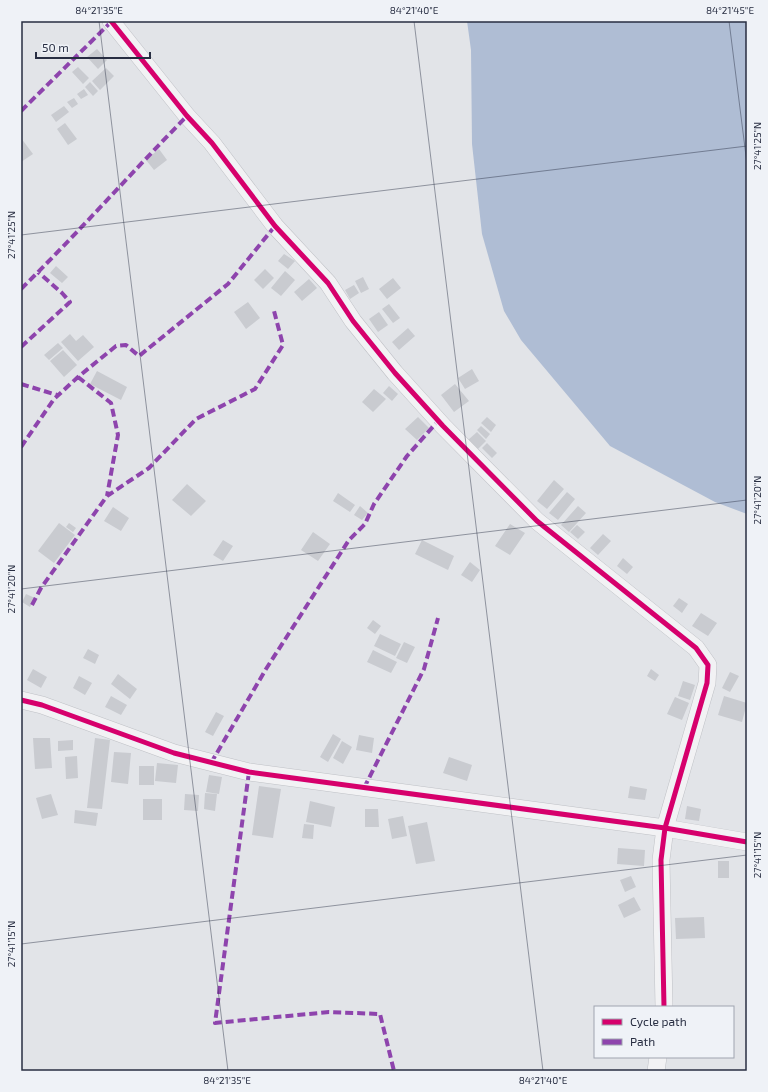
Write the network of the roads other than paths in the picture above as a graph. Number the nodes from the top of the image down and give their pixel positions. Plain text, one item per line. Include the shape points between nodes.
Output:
1 (112, 21) edge
2 (21, 700) edge
3 (665, 828) junction
4 (747, 842) edge
5 (664, 1006) edge
6 (658, 1058) edge
7 (656, 1071) edge

1 - 3 street via 187,116 212,143 275,226 328,283 353,321 395,373 443,426 537,521 696,648 708,665 707,684
2 - 3 street via 42,705 174,753 249,772
3 - 4 street
3 - 5 street via 661,860
6 - 7 street

